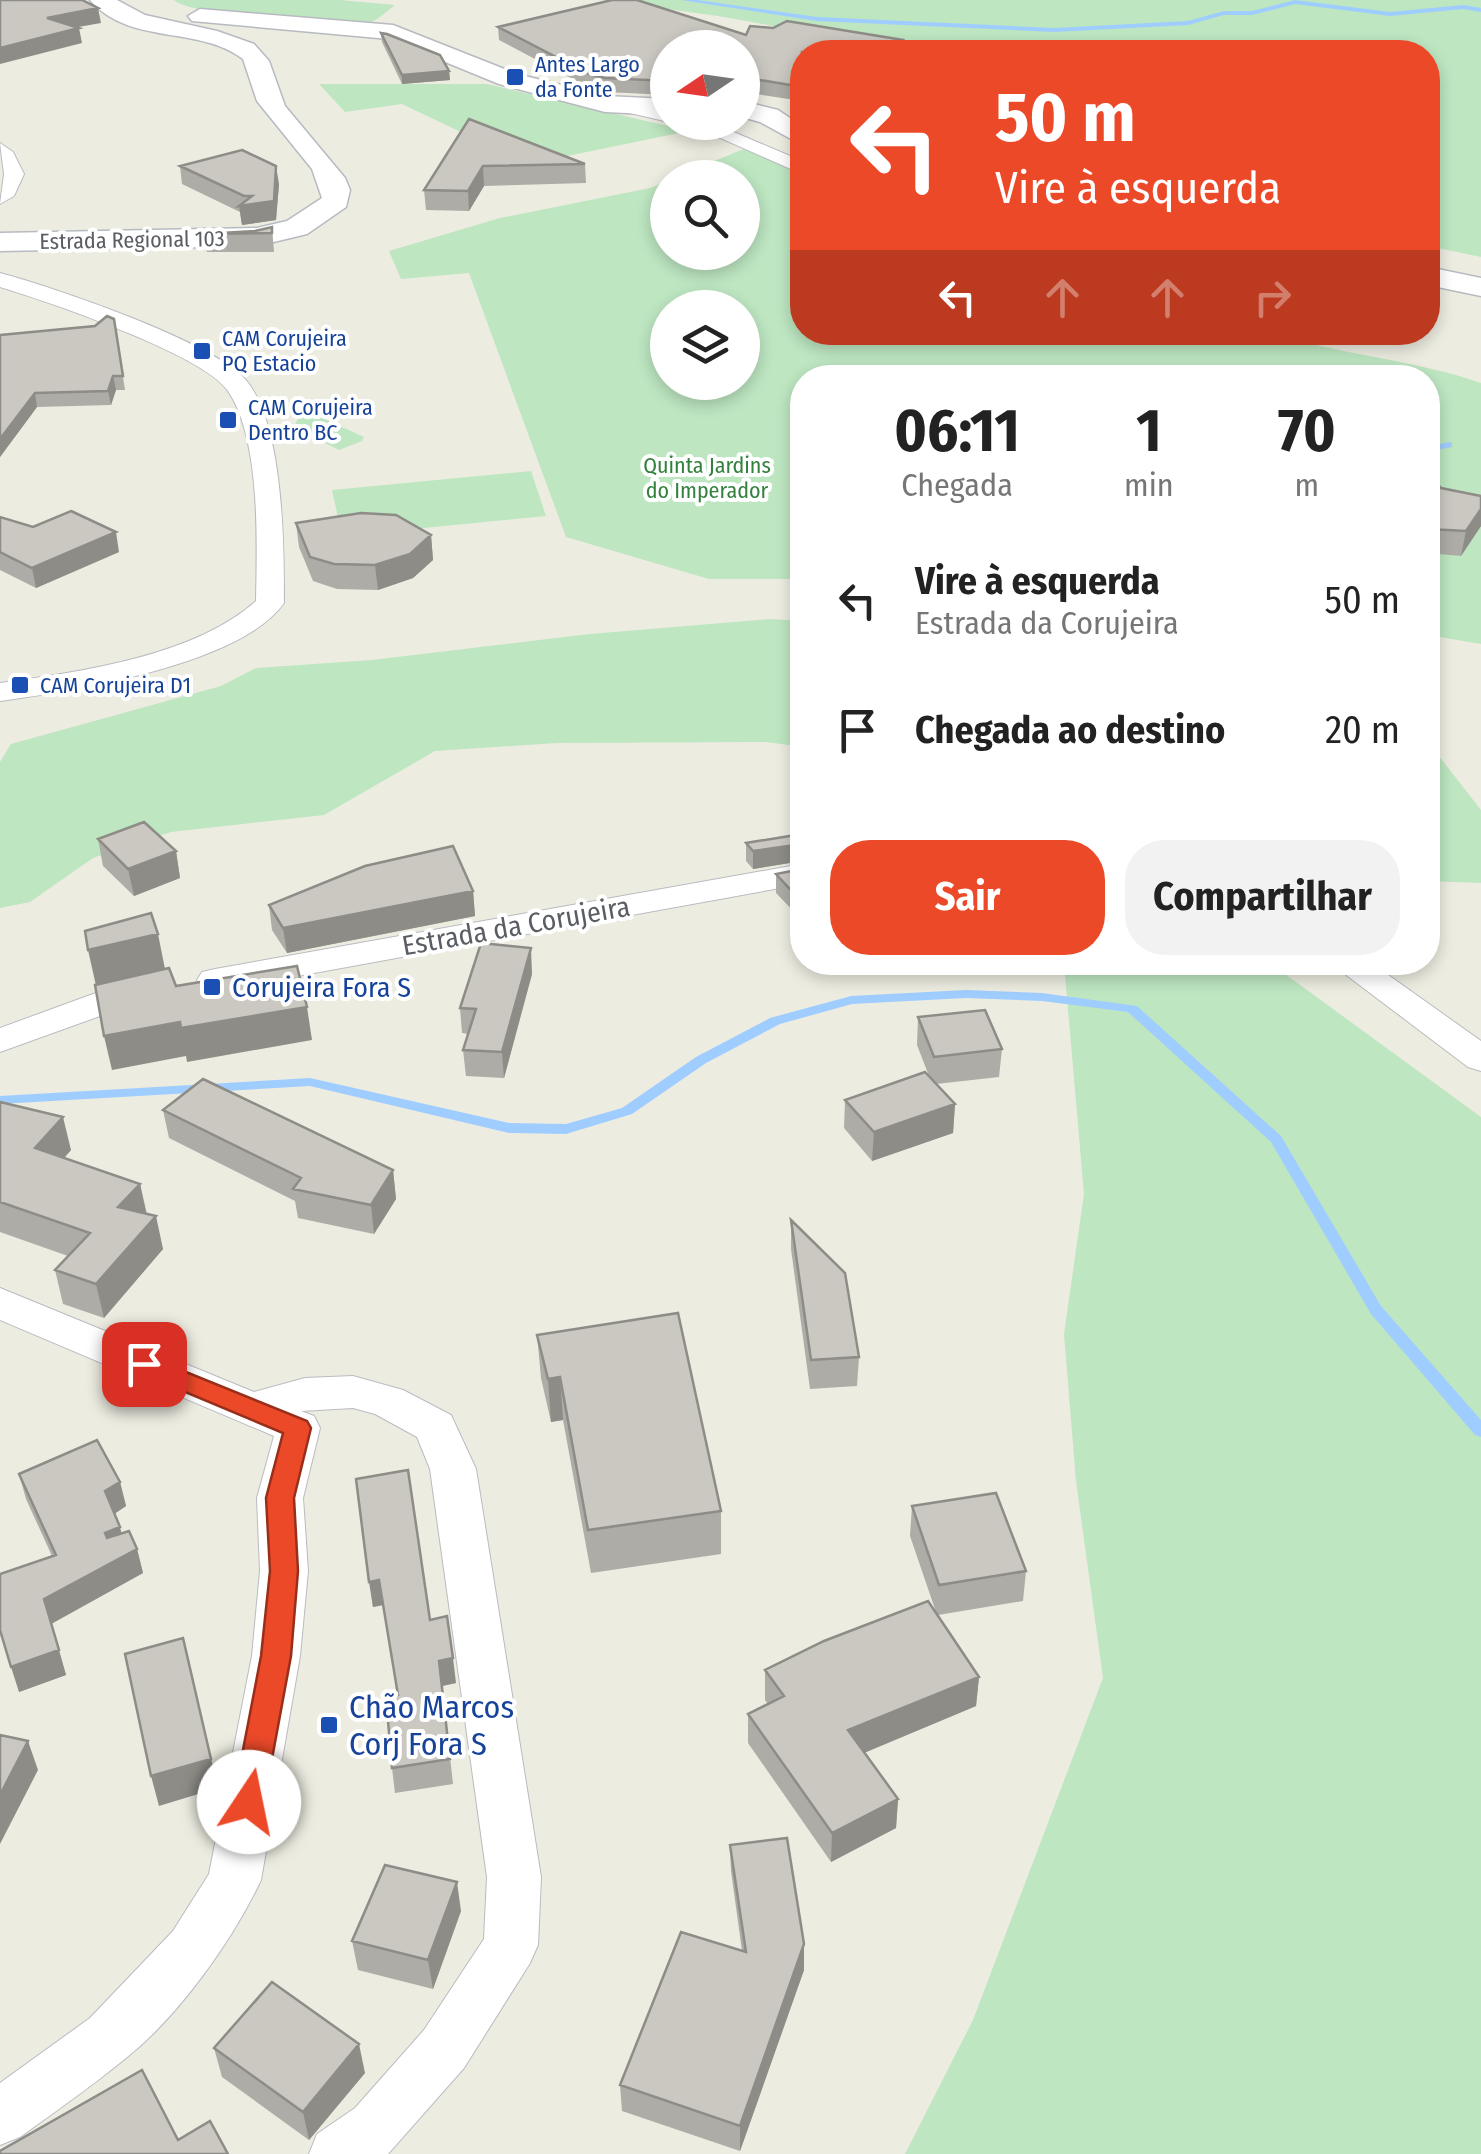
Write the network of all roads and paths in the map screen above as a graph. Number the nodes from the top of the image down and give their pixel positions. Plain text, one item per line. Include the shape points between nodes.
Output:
1 (102, 0) edge
2 (158, 0) edge
3 (624, 106) junction
4 (650, 106) edge
5 (650, 112) edge
6 (760, 114) edge
7 (790, 129) edge
8 (736, 140) edge
9 (0, 149) edge
10 (790, 163) edge
11 (0, 198) edge
12 (0, 242) edge
13 (1440, 278) edge
14 (0, 280) edge
15 (1481, 287) edge
16 (0, 692) edge
17 (790, 876) edge
18 (1364, 975) edge
19 (0, 1041) edge
20 (1481, 1059) edge
21 (0, 1304) edge
22 (252, 1410) junction
23 (0, 2116) edge
24 (338, 2154) edge

1 - 12 main road, Estrada Regional 103 via 139,24 217,39 251,53 264,94 324,166 336,201 297,228 257,237
2 - 3 main road via 167,9 215,19 393,32 496,76
3 - 4 main road
3 - 5 street
6 - 7 main road
8 - 10 street
9 - 11 street via 16,177
13 - 15 main road
14 - 16 street via 149,337 236,383 253,420 263,476 270,602 248,625 195,647
17 - 19 street, Estrada da Corujeira via 117,998
18 - 20 street
21 - 22 street
22 - 23 street via 298,1428 280,1498 284,1571 276,1656 234,1880 192,1948 110,2037
22 - 24 street via 305,1394 353,1392 388,1401 435,1428 453,1469 514,1876 511,1945 444,2049 376,2128

